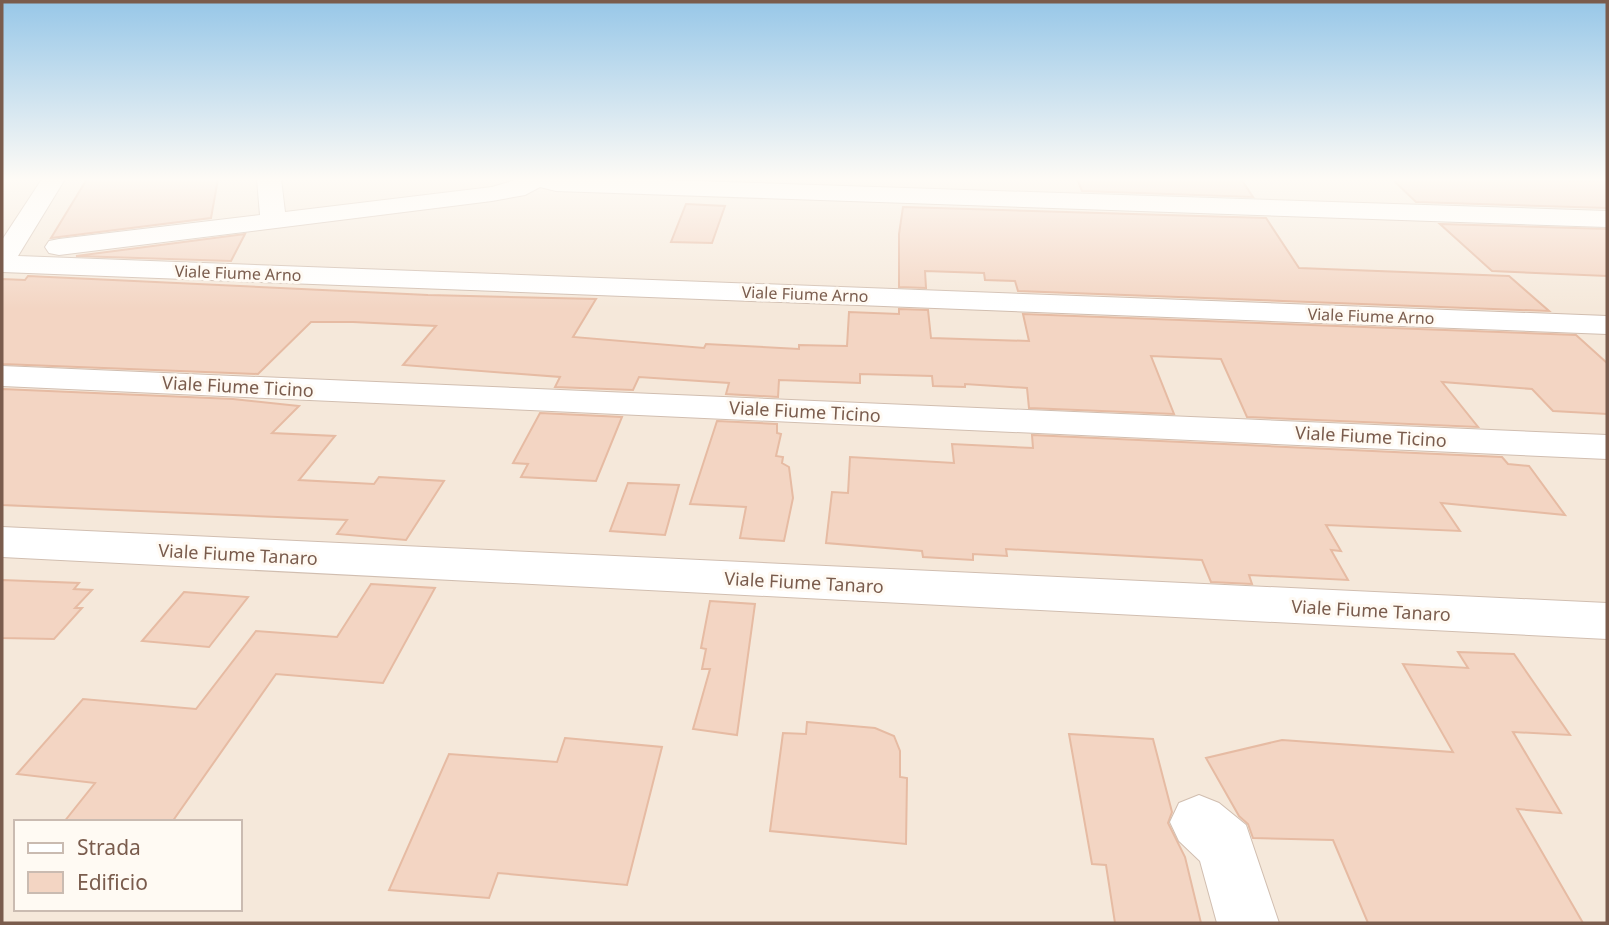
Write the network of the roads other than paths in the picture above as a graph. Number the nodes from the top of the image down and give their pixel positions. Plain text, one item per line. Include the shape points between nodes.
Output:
1 (26, 222) edge
2 (271, 222) edge
3 (4, 257) edge
4 (1607, 325) edge
5 (2, 376) edge
6 (1607, 447) edge
7 (2, 542) edge
8 (1607, 621) edge
9 (1199, 822) dead end
10 (1248, 923) edge

1 - 3 street
2 - 3 street
3 - 4 street, Viale Fiume Arno
5 - 6 street, Viale Fiume Ticino
7 - 8 street, Viale Fiume Tanaro
9 - 10 street via 1225,845

